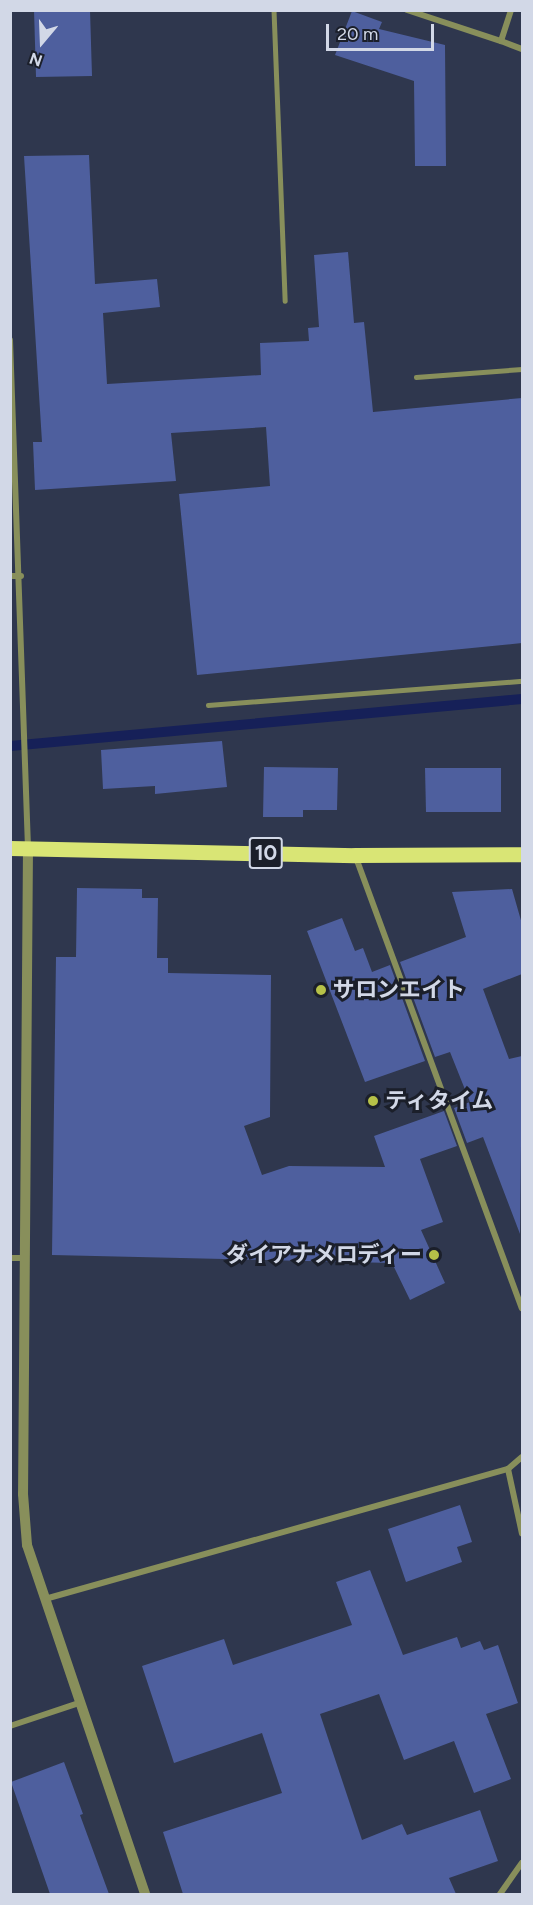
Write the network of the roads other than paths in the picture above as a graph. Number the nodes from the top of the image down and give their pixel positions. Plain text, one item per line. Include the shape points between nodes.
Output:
1 (274, 10) edge
2 (407, 10) edge
3 (511, 10) edge
4 (501, 41) junction
5 (522, 49) edge
6 (285, 301) dead end
7 (10, 340) edge
8 (522, 369) edge
9 (417, 377) dead end
10 (11, 381) edge
11 (10, 576) edge
12 (21, 576) junction
13 (522, 681) edge
14 (208, 705) dead end
15 (10, 848) edge
16 (28, 848) junction
17 (522, 854) edge
18 (355, 855) junction
19 (10, 1258) edge
20 (27, 1258) junction
21 (522, 1308) edge
22 (522, 1457) edge
23 (508, 1469) junction
24 (522, 1534) edge
25 (45, 1599) junction
26 (79, 1703) junction
27 (10, 1726) edge
28 (522, 1863) edge
29 (145, 1894) edge
30 (500, 1894) edge

1 - 6 lane
2 - 4 street
3 - 4 street
4 - 5 street
7 - 10 street
8 - 9 lane
10 - 12 street
11 - 12 street
12 - 16 street
13 - 14 lane
15 - 16 main road, 10
16 - 18 main road, 10
16 - 20 street
17 - 18 main road, 10
18 - 21 street
19 - 20 street
20 - 25 street via 23,1494 27,1545
22 - 23 street
23 - 24 street
23 - 25 street
25 - 26 street
26 - 27 street
26 - 29 street
28 - 30 street

